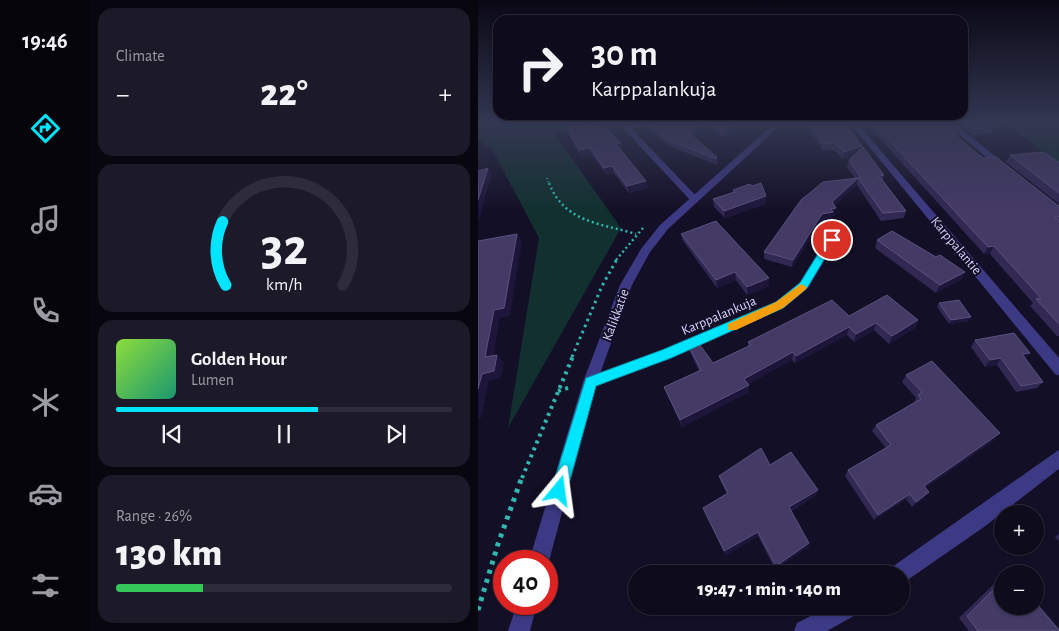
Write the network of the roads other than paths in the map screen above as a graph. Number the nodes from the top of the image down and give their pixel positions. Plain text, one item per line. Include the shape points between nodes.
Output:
1 (649, 151) edge
2 (749, 151) edge
3 (877, 151) edge
4 (984, 151) edge
5 (1008, 171) edge
6 (695, 200) junction
7 (832, 240) dead end
8 (1060, 370) edge
9 (590, 382) junction
10 (1060, 457) edge
11 (542, 550) edge
12 (910, 566) edge
13 (524, 615) edge
14 (835, 615) edge
15 (519, 631) edge
16 (805, 631) edge

1 - 6 street
2 - 6 street, Kalikkatie
3 - 8 street, Karppalantie
4 - 5 street
6 - 9 street, Kalikkatie via 664,227 645,251 626,285
7 - 9 street, Karppalankuja via 804,285 780,305 667,354
9 - 11 street, Kalikkatie
10 - 12 street
13 - 15 street
14 - 16 street

